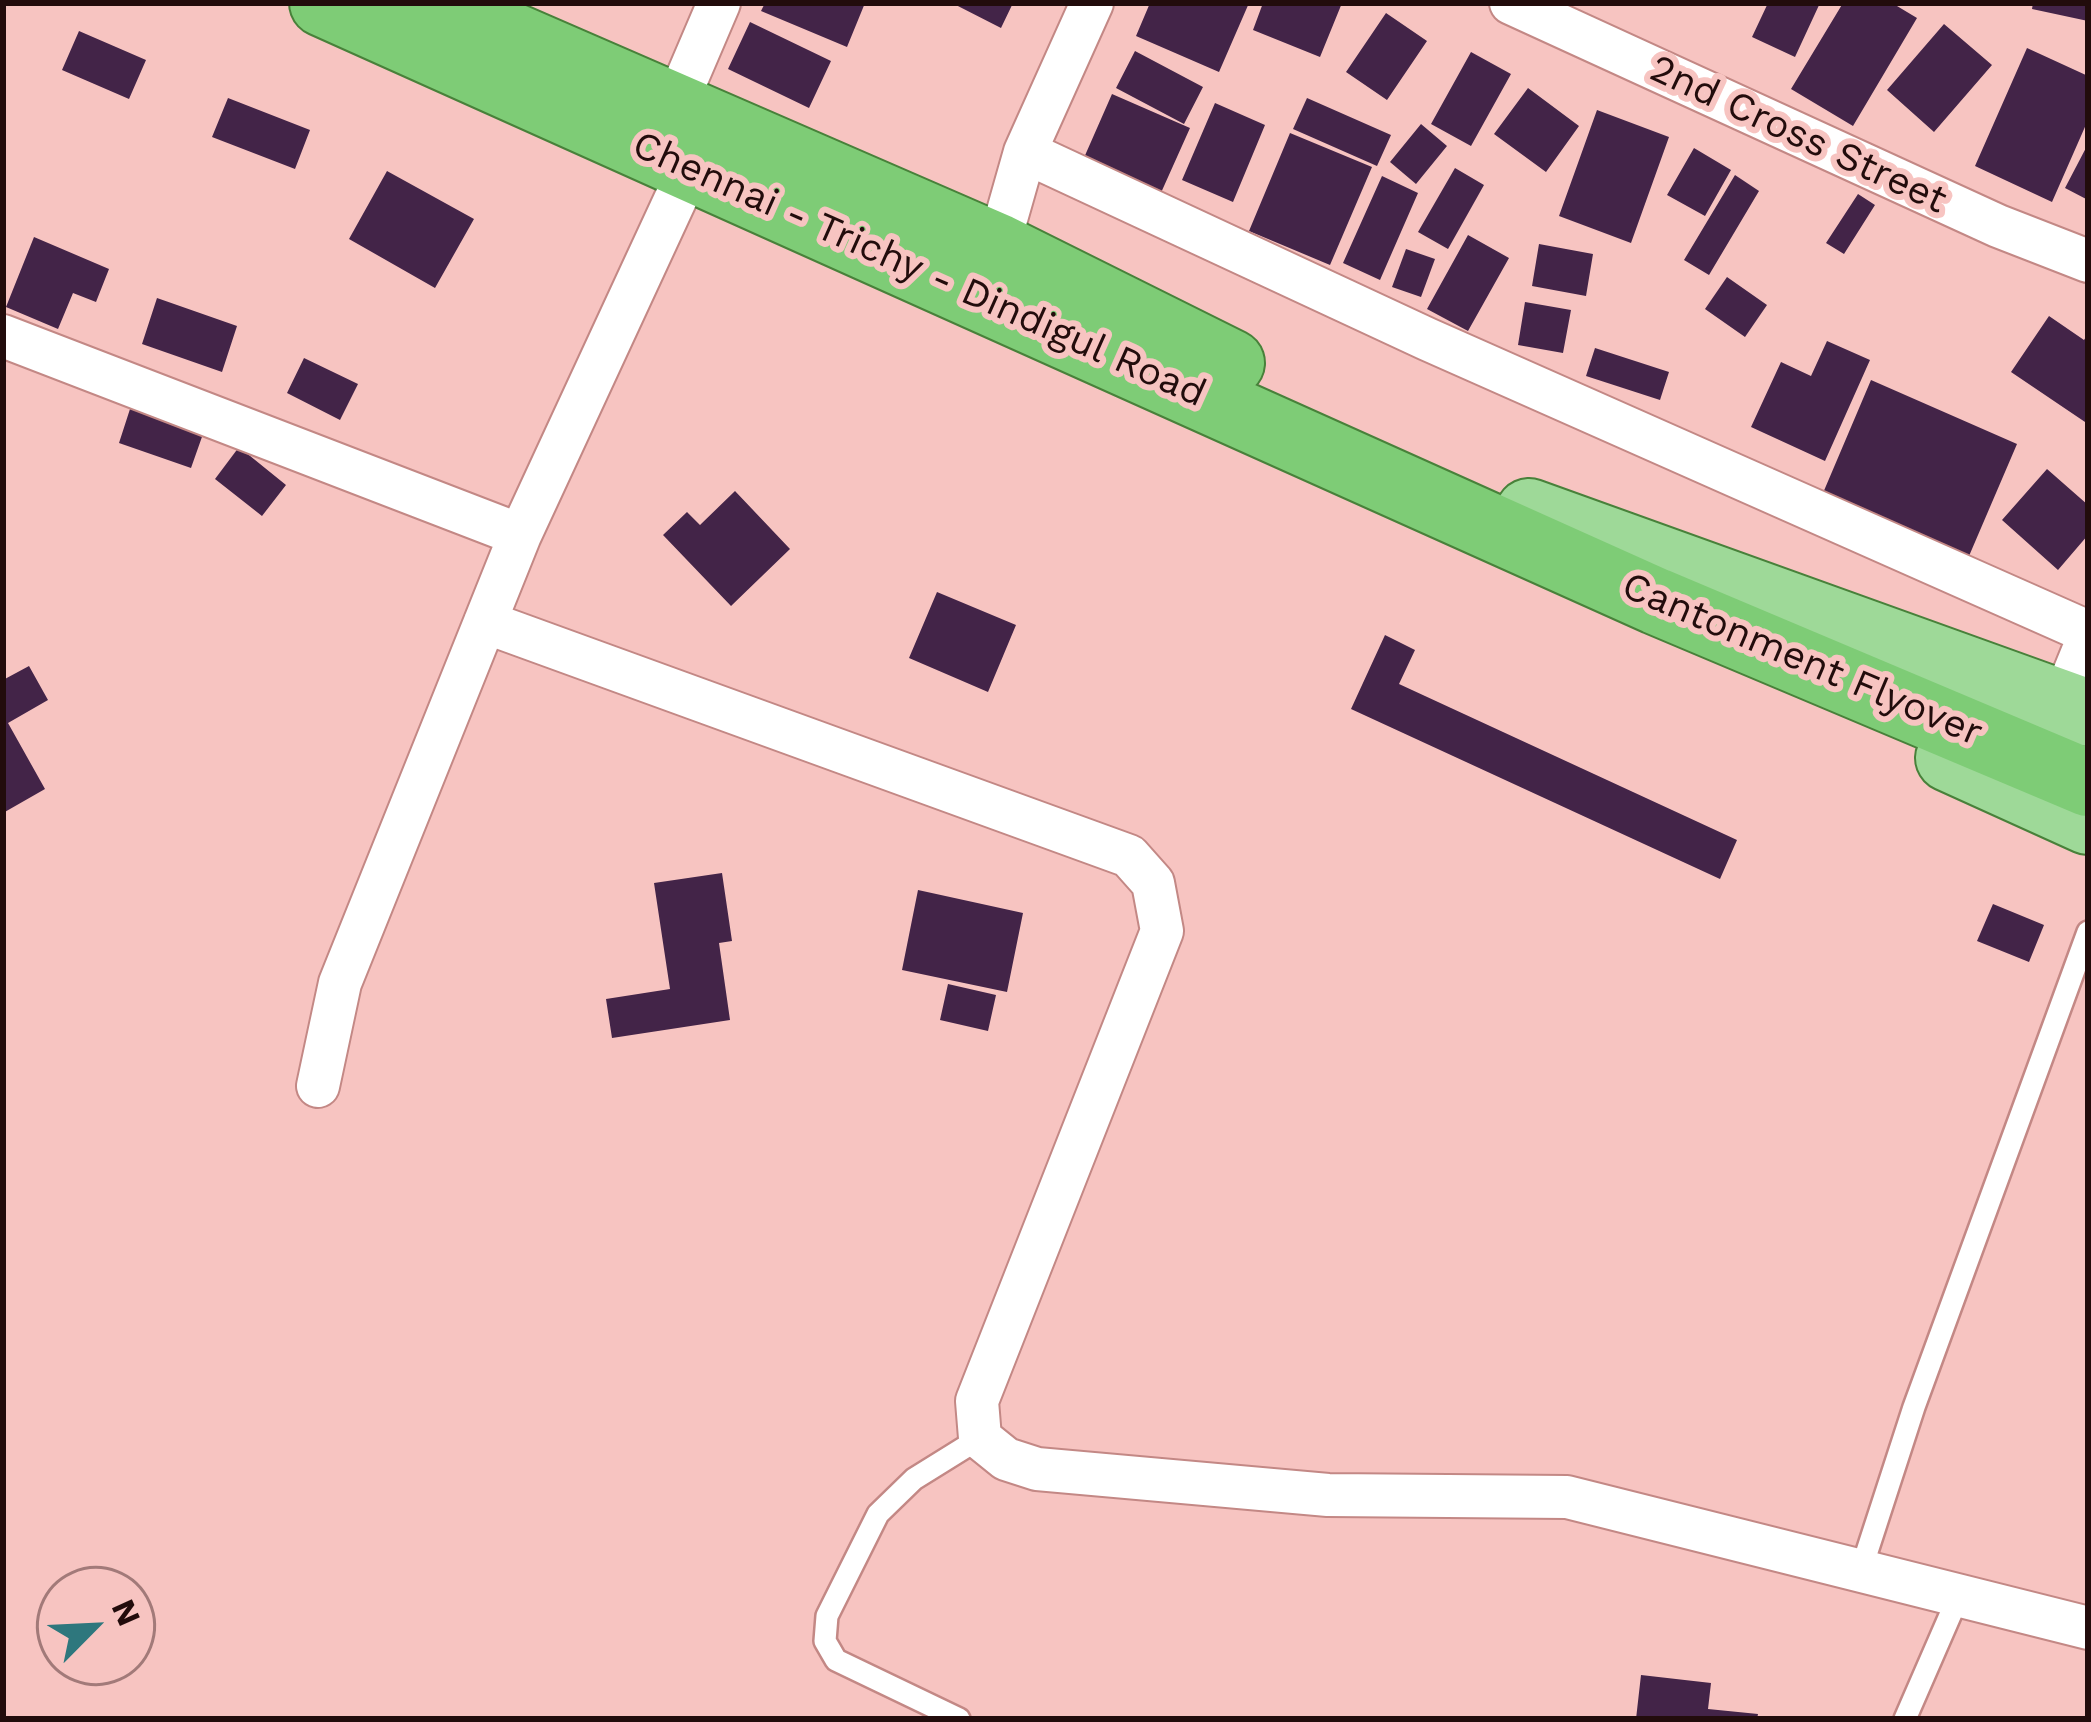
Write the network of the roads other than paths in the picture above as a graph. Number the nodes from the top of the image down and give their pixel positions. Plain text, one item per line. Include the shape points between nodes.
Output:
1 (323, 3) edge
2 (719, 3) edge
3 (1092, 3) edge
4 (1511, 3) edge
5 (472, 10) edge
6 (692, 131) junction
7 (1024, 152) junction
8 (2088, 261) edge
9 (986, 271) junction
10 (3, 336) edge
11 (1523, 523) junction
12 (520, 536) junction
13 (1659, 588) junction
14 (485, 622) junction
15 (2088, 636) edge
16 (2079, 725) edge
17 (2088, 783) edge
18 (2088, 821) edge
19 (2088, 932) edge
20 (318, 1086) dead end
21 (980, 1438) junction
22 (1862, 1570) junction
23 (1959, 1595) junction
24 (2088, 1628) edge
25 (959, 1719) edge
26 (1905, 1719) edge

1 - 6 highway, Chennai - Trichy - Dindigul Road
2 - 6 street
3 - 7 street
4 - 8 street, 2nd Cross Street
5 - 6 highway, Chennai - Trichy - Dindigul Road
6 - 9 highway, Chennai - Trichy - Dindigul Road
6 - 12 street
7 - 9 street
7 - 15 street
9 - 11 highway, Chennai - Trichy - Dindigul Road
10 - 12 street
11 - 13 highway, Cantonment Flyover
11 - 16 main road
11 - 18 main road via 1586,592 1646,626
12 - 14 street
13 - 16 highway, Cantonment Flyover
13 - 17 highway, Cantonment Flyover
14 - 20 street via 340,983
14 - 21 street via 1129,856 1153,883 1162,931 977,1401
15 - 16 street
19 - 22 lane
21 - 22 street via 1006,1459 1037,1468 1328,1495 1567,1497
21 - 25 lane via 914,1479 878,1514 827,1616 825,1642 836,1660
22 - 23 street
23 - 24 street
23 - 26 lane

